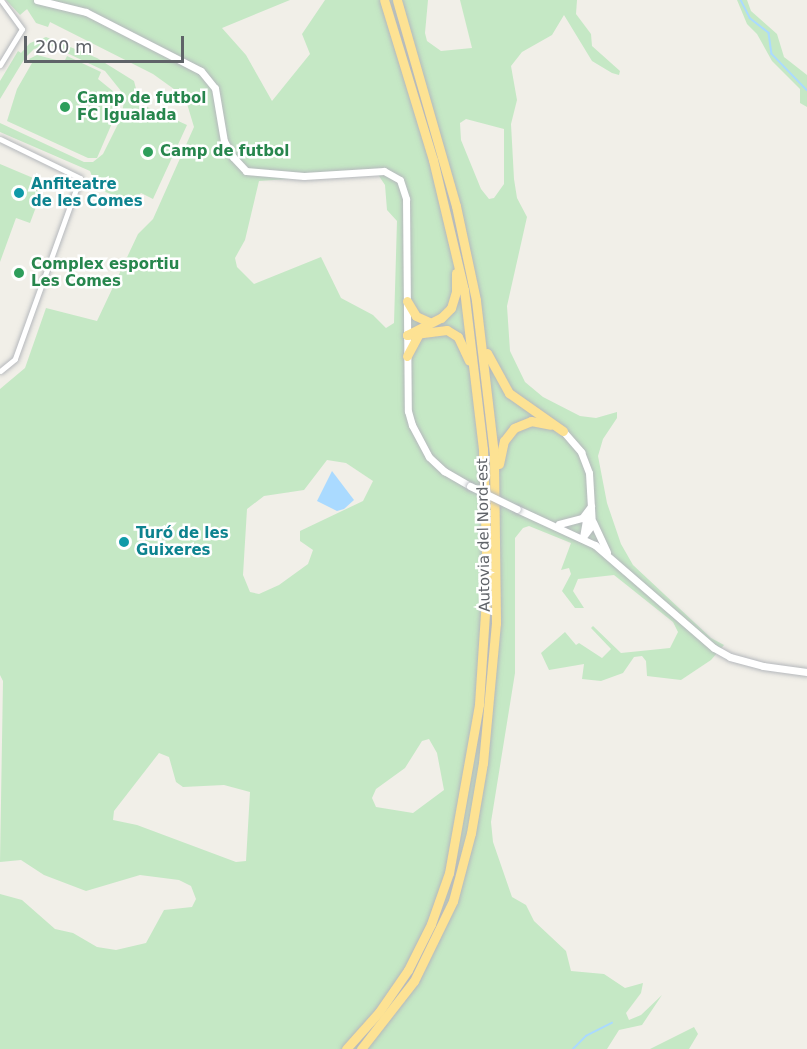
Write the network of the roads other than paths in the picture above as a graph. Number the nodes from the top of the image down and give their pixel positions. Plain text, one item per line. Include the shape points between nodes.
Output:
1 (1, 0) edge
2 (37, 0) edge
3 (384, 0) edge
4 (398, 0) edge
5 (0, 65) edge
6 (0, 140) edge
7 (458, 261) junction
8 (407, 301) junction
9 (429, 322) junction
10 (407, 334) junction
11 (418, 335) junction
12 (482, 341) junction
13 (407, 356) junction
14 (0, 371) edge
15 (478, 388) junction
16 (562, 431) junction
17 (496, 481) junction
18 (591, 506) junction
19 (587, 514) junction
20 (592, 520) junction
21 (557, 525) junction
22 (583, 537) junction
23 (608, 555) junction
24 (807, 672) edge
25 (345, 1049) edge
26 (362, 1049) edge

1 - 5 street via 22,29
2 - 8 street via 86,12 201,71 215,87 224,141 246,171 304,176 370,170 394,174 405,187
3 - 7 highway, Autovia del Nord-est via 433,160
4 - 12 highway, Autovia del Nord-est via 456,206
6 - 14 street via 79,177 15,360
7 - 9 highway via 454,302 446,314
7 - 15 highway, Autovia del Nord-est
8 - 9 highway via 416,316
8 - 10 street
9 - 10 highway
10 - 11 highway
10 - 13 street
11 - 13 highway
11 - 15 highway via 441,328 458,337 468,353
12 - 16 highway via 504,388
12 - 17 highway, Autovia del Nord-est
13 - 21 street, bridge via 408,411 420,443 444,471
15 - 25 highway, Autovia del Nord-est via 486,593 479,704 461,822 441,899 420,948 379,1012
16 - 17 highway via 537,422 514,428 502,446
16 - 18 street via 578,447 588,468
17 - 26 highway, Autovia del Nord-est via 496,623 491,694 465,859 447,917 423,967
18 - 19 street
18 - 20 street
19 - 21 street via 572,523
19 - 22 street
20 - 22 street
20 - 23 street
21 - 22 street
22 - 23 street
23 - 24 street via 714,648 745,663

